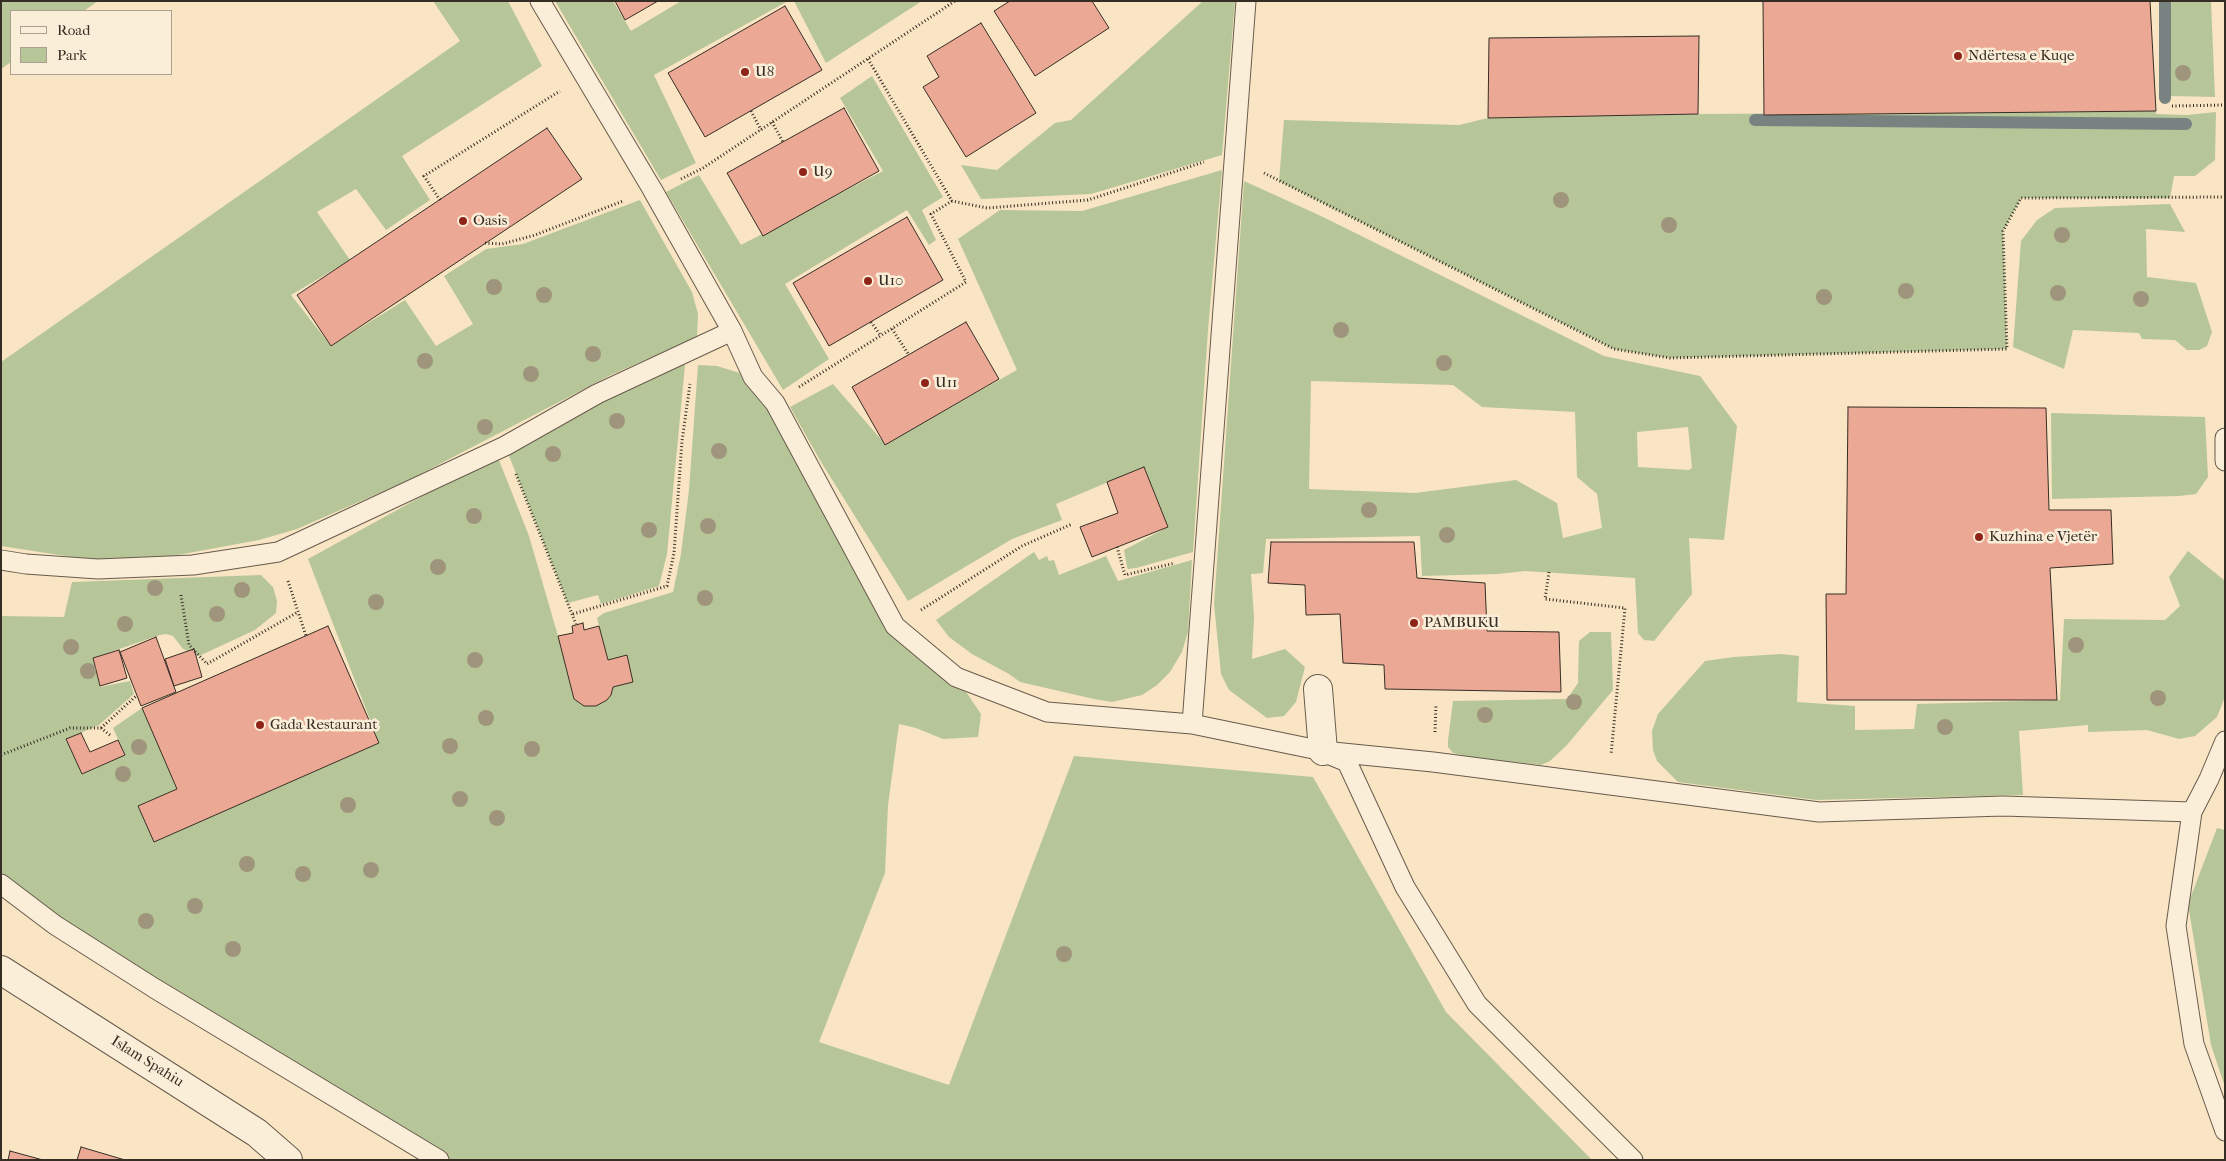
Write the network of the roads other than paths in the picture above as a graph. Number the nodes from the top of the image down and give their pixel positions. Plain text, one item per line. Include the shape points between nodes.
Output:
1 (540, 1) edge
2 (1246, 1) edge
3 (732, 331) junction
4 (2225, 438) edge
5 (2225, 460) edge
6 (1, 560) edge
7 (1318, 689) dead end
8 (1192, 724) junction
9 (2225, 741) edge
10 (1323, 752) junction
11 (2192, 812) junction
12 (1, 884) edge
13 (1, 970) edge
14 (2225, 1130) edge
15 (288, 1160) edge
16 (439, 1160) edge
17 (1633, 1160) edge

1 - 3 lane
2 - 8 lane
3 - 6 lane via 597,394 505,446 278,552 177,566 98,569
3 - 8 lane via 753,377 775,403 895,626 956,677 1047,712
4 - 5 lane
7 - 10 street
8 - 10 lane
9 - 11 lane
10 - 11 lane via 1433,762 1818,812 2003,806
10 - 17 lane via 1347,762 1405,887 1476,1004
11 - 14 lane via 2176,926 2194,1044
12 - 16 lane via 55,925 154,988
13 - 15 street, Islam Spahiu via 257,1132

